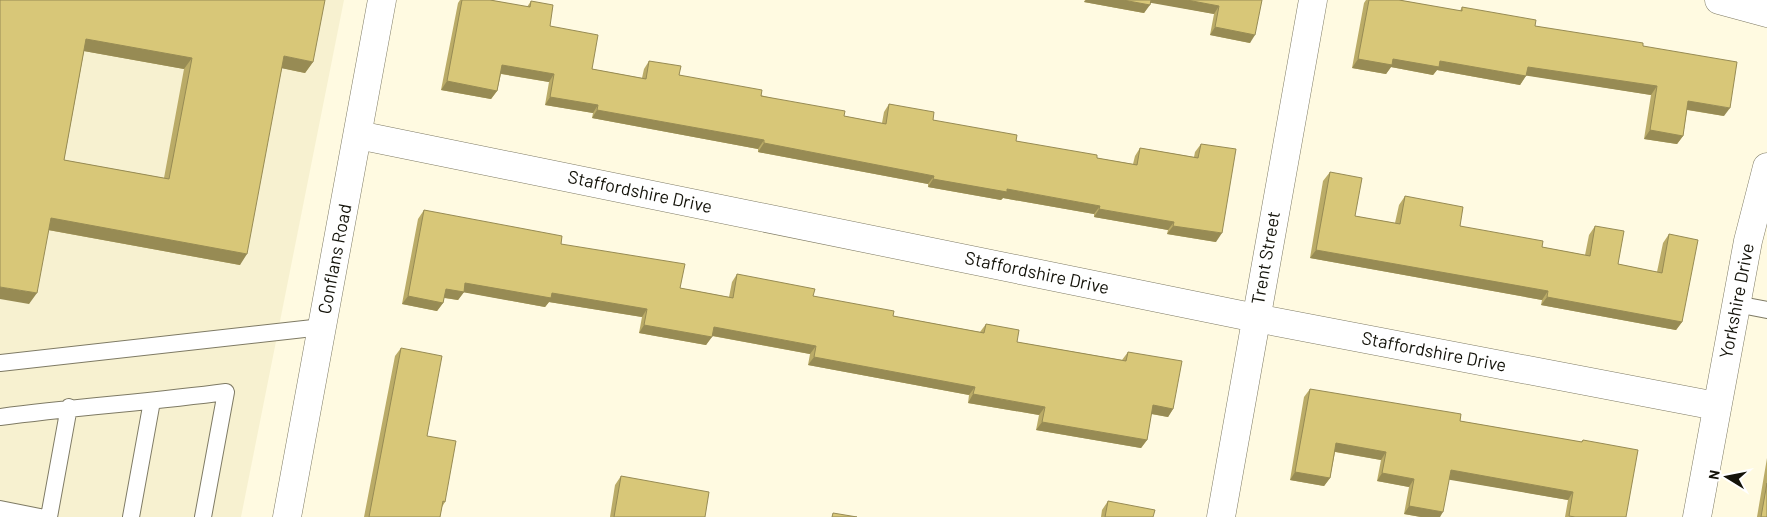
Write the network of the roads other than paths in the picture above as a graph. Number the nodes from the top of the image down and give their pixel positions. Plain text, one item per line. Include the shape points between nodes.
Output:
1 (382, 0) edge
2 (1313, 0) edge
3 (1719, 0) edge
4 (1767, 13) edge
5 (358, 135) junction
6 (1767, 167) edge
7 (1736, 304) junction
8 (1767, 310) edge
9 (1256, 318) junction
10 (322, 327) junction
11 (0, 364) edge
12 (152, 401) junction
13 (1716, 406) junction
14 (69, 407) junction
15 (0, 417) edge
16 (0, 510) edge
17 (40, 517) edge
18 (49, 517) edge
19 (131, 517) edge
20 (203, 517) edge
21 (287, 517) edge
22 (1221, 517) edge
23 (1697, 517) edge

1 - 5 street, Conflans Road
2 - 9 street, Trent Street
3 - 4 street
5 - 9 street, Staffordshire Drive
5 - 10 street, Conflans Road
6 - 7 street, Yorkshire Drive
7 - 8 lane
7 - 13 street, Yorkshire Drive
9 - 13 street, Staffordshire Drive
9 - 22 street, Trent Street
10 - 11 lane
10 - 21 street, Conflans Road
12 - 14 lane
12 - 19 lane
12 - 20 lane via 226,392
13 - 23 street, Yorkshire Drive
14 - 15 lane
14 - 18 lane
16 - 17 lane

